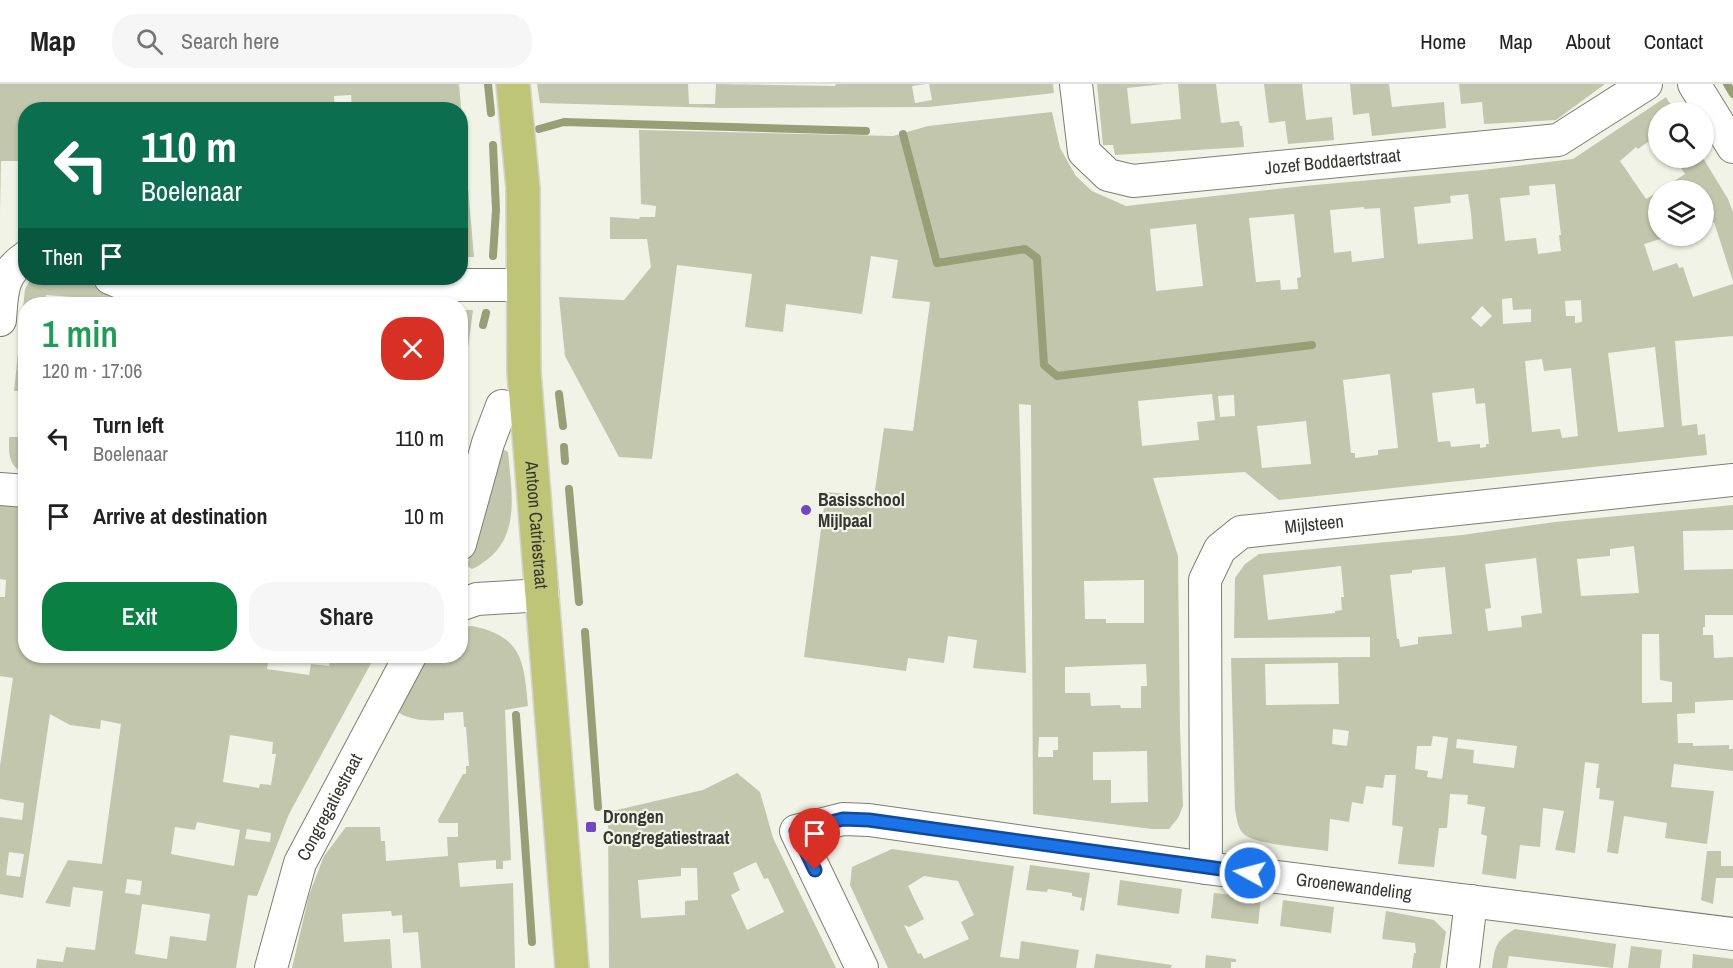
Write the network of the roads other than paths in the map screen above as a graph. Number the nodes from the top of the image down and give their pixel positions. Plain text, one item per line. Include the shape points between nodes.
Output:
1 (513, 84) edge
2 (1076, 84) edge
3 (1646, 84) edge
4 (1694, 84) edge
5 (1733, 147) edge
6 (18, 263) edge
7 (127, 285) edge
8 (358, 285) edge
9 (358, 285) edge
10 (468, 285) edge
11 (468, 285) edge
12 (522, 285) junction
13 (0, 320) edge
14 (502, 406) dead end
15 (1733, 480) edge
16 (0, 489) edge
17 (18, 490) edge
18 (468, 515) edge
19 (543, 595) junction
20 (468, 602) edge
21 (406, 663) edge
22 (1206, 868) junction
23 (1471, 901) junction
24 (1733, 934) edge
25 (271, 968) edge
26 (572, 968) edge
27 (862, 968) edge
28 (1463, 968) edge

1 - 12 main road, Antoon Catriestraat via 523,188
2 - 3 street, Jozef Boddaertstraat via 1084,152 1107,176 1133,181 1558,140
4 - 5 street
6 - 13 street via 8,274
7 - 9 street via 153,292 326,292
8 - 11 street
10 - 12 street
12 - 19 main road, Antoon Catriestraat via 524,372
14 - 18 street
15 - 22 street, Mijlsteen via 1241,532 1220,549 1205,580
16 - 17 street
19 - 20 street
19 - 26 main road, Antoon Catriestraat
21 - 25 street, Congregatiestraat via 300,864
22 - 23 street, Groenewandeling
22 - 27 street, Groenewandeling via 869,820 843,819 796,831
23 - 24 street, Groenewandeling
23 - 28 street

